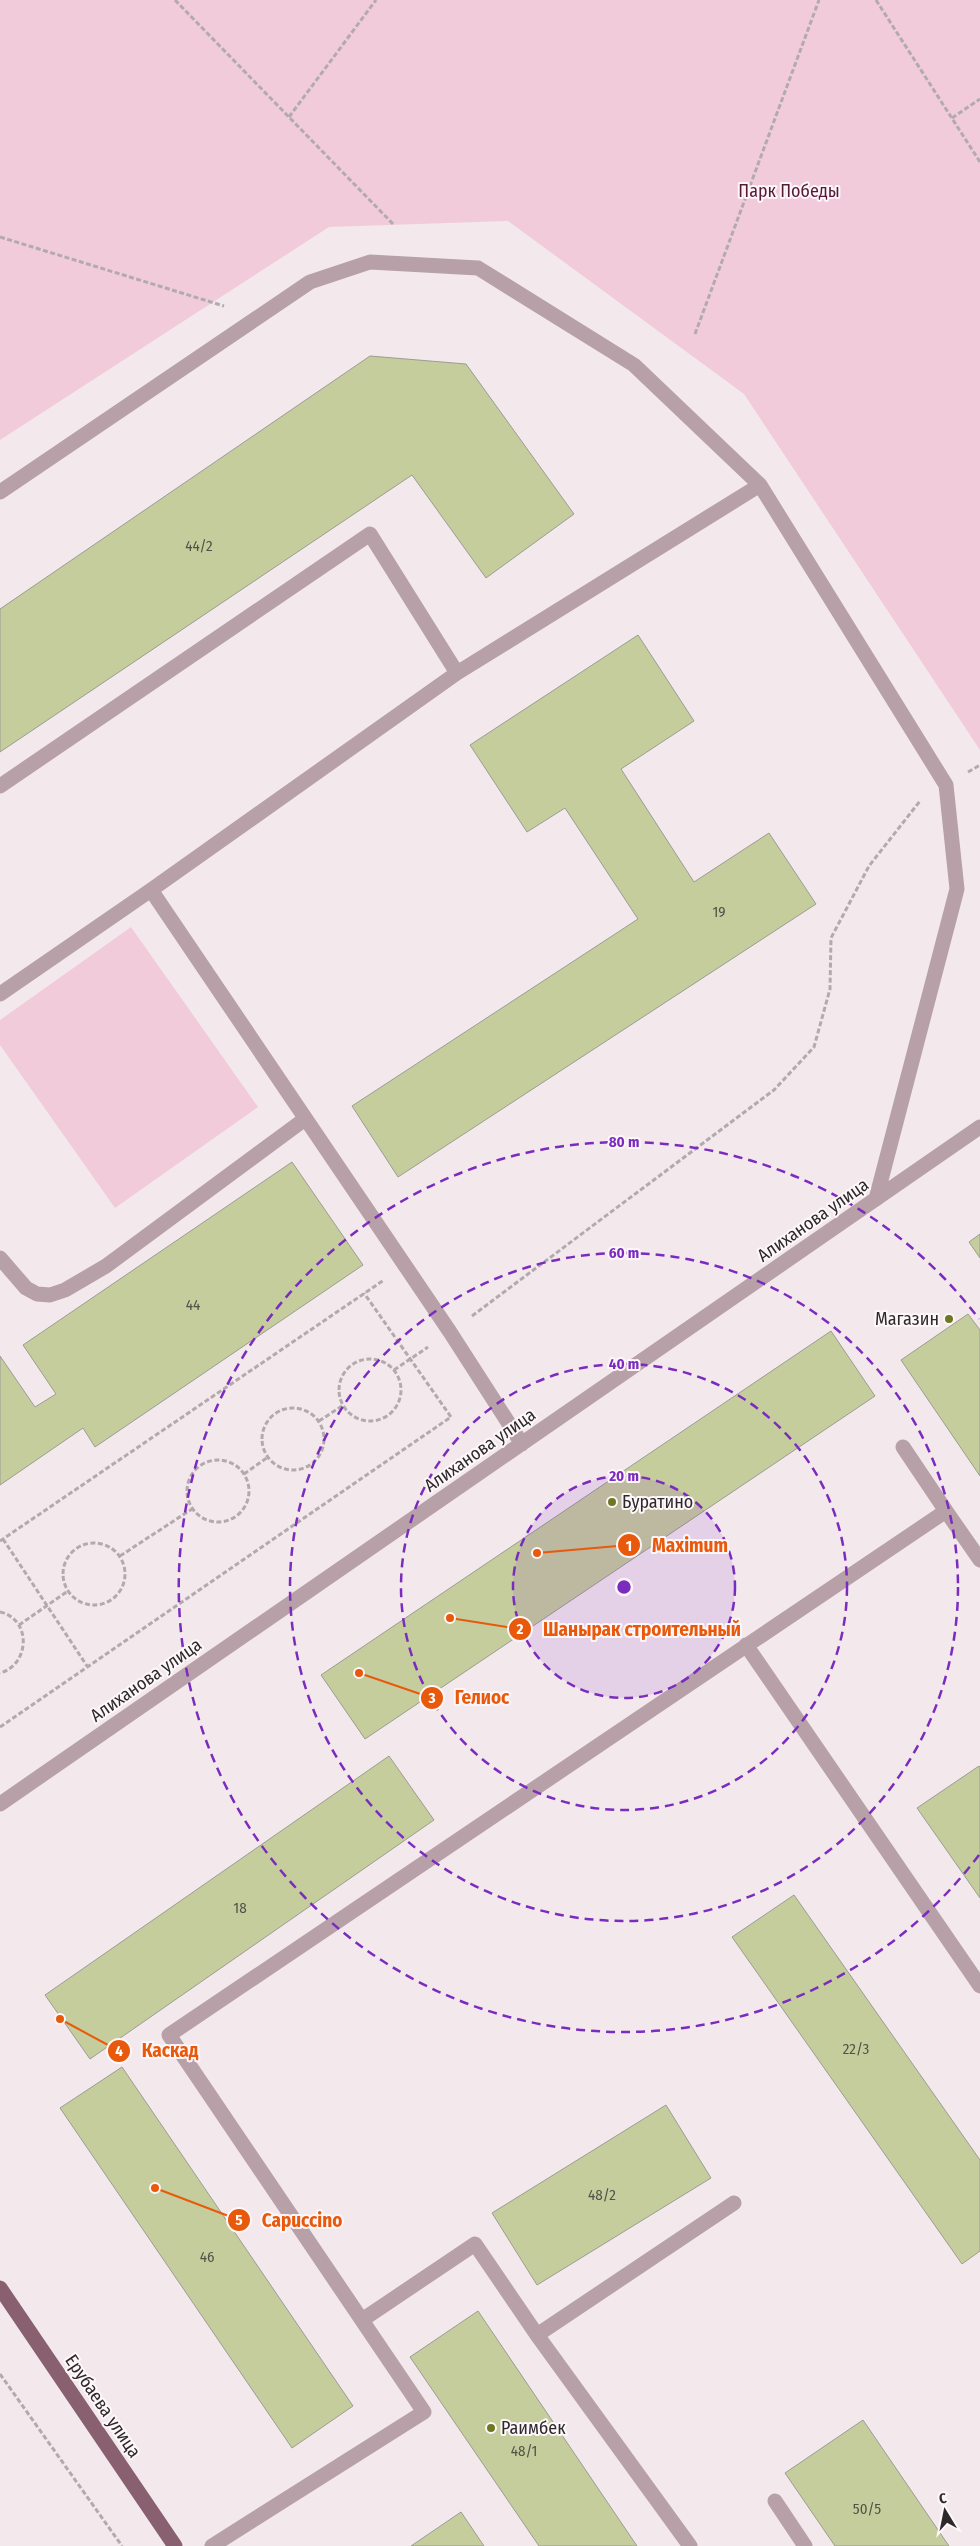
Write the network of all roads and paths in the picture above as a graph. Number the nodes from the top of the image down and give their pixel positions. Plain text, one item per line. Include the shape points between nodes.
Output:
1 (175, 0) edge
2 (376, 0) edge
3 (819, 0) edge
4 (876, 0) edge
5 (980, 99) edge
6 (289, 117) junction
7 (952, 118) junction
8 (980, 162) edge
9 (394, 225) dead end
10 (0, 237) edge
11 (258, 317) junction
12 (695, 334) dead end
13 (760, 485) junction
14 (0, 492) edge
15 (457, 673) junction
16 (980, 765) edge
17 (946, 785) junction
18 (0, 786) edge
19 (151, 890) junction
20 (0, 994) edge
21 (305, 1119) junction
22 (980, 1127) edge
23 (876, 1198) junction
24 (0, 1258) edge
25 (404, 1267) junction
26 (364, 1293) junction
27 (450, 1332) junction
28 (410, 1359) junction
29 (394, 1370) junction
30 (342, 1406) junction
31 (319, 1421) junction
32 (522, 1444) junction
33 (903, 1447) dead end
34 (268, 1457) junction
35 (244, 1474) junction
36 (192, 1509) junction
37 (946, 1511) junction
38 (1, 1540) edge
39 (120, 1556) junction
40 (980, 1560) edge
41 (68, 1591) junction
42 (47, 1606) junction
43 (0, 1612) edge
44 (20, 1625) junction
45 (746, 1645) junction
46 (87, 1666) junction
47 (0, 1672) edge
48 (0, 1726) edge
49 (0, 1804) edge
50 (980, 1986) edge
51 (734, 2203) dead end
52 (0, 2288) edge
53 (362, 2320) junction
54 (537, 2335) junction
55 (0, 2374) edge
56 (774, 2501) dead end
57 (122, 2546) edge
58 (175, 2546) edge
59 (212, 2546) edge
60 (690, 2546) edge
61 (805, 2546) edge

1 - 6 path
2 - 6 path
3 - 12 path
4 - 7 path
5 - 7 path
6 - 9 path
7 - 8 path
10 - 11 path
11 - 13 street via 310,282 370,262 478,268 634,365
11 - 14 street
13 - 15 street
13 - 17 street
15 - 18 street via 370,534
15 - 19 street
16 - 17 path
17 - 23 street via 957,889
17 - 27 path via 917,802 869,866 831,938 830,988 814,1047 774,1090
19 - 20 street
19 - 21 street
21 - 24 street via 106,1266 64,1290 50,1295 37,1294 26,1288
21 - 25 street
22 - 23 street, Алиханова улица
23 - 32 street, Алиханова улица
25 - 26 path
25 - 27 street
26 - 28 path
26 - 38 path
27 - 28 path
27 - 32 street
28 - 29 path
28 - 46 path via 451,1417
29 - 30 path via 386,1362 370,1358 353,1362 342,1374 338,1390
29 - 30 path via 402,1392 396,1408 384,1419 367,1422 352,1417
30 - 31 path
31 - 34 path via 325,1440 320,1457 307,1468 291,1471 276,1466
31 - 34 path via 310,1412 294,1407 277,1412 266,1423 261,1438
32 - 49 street, Алиханова улица
33 - 37 street
34 - 35 path
35 - 36 path via 250,1492 245,1508 232,1520 216,1523 201,1518
35 - 36 path via 235,1464 218,1459 202,1464 190,1475 186,1491
36 - 39 path
37 - 40 street
37 - 45 street
38 - 42 path
39 - 41 path via 111,1547 94,1542 78,1547 67,1558 62,1573
39 - 41 path via 127,1575 121,1591 108,1603 92,1606 77,1601
41 - 42 path
42 - 44 path
42 - 46 path
43 - 44 path via 8,1614
44 - 47 path via 25,1642 21,1658 9,1670
45 - 50 street
45 - 53 street via 169,2035
46 - 48 path
51 - 54 street
52 - 58 main road, Ерубаева улица
53 - 54 street via 475,2244
53 - 59 street via 424,2412
54 - 60 street
55 - 57 path
56 - 61 street

